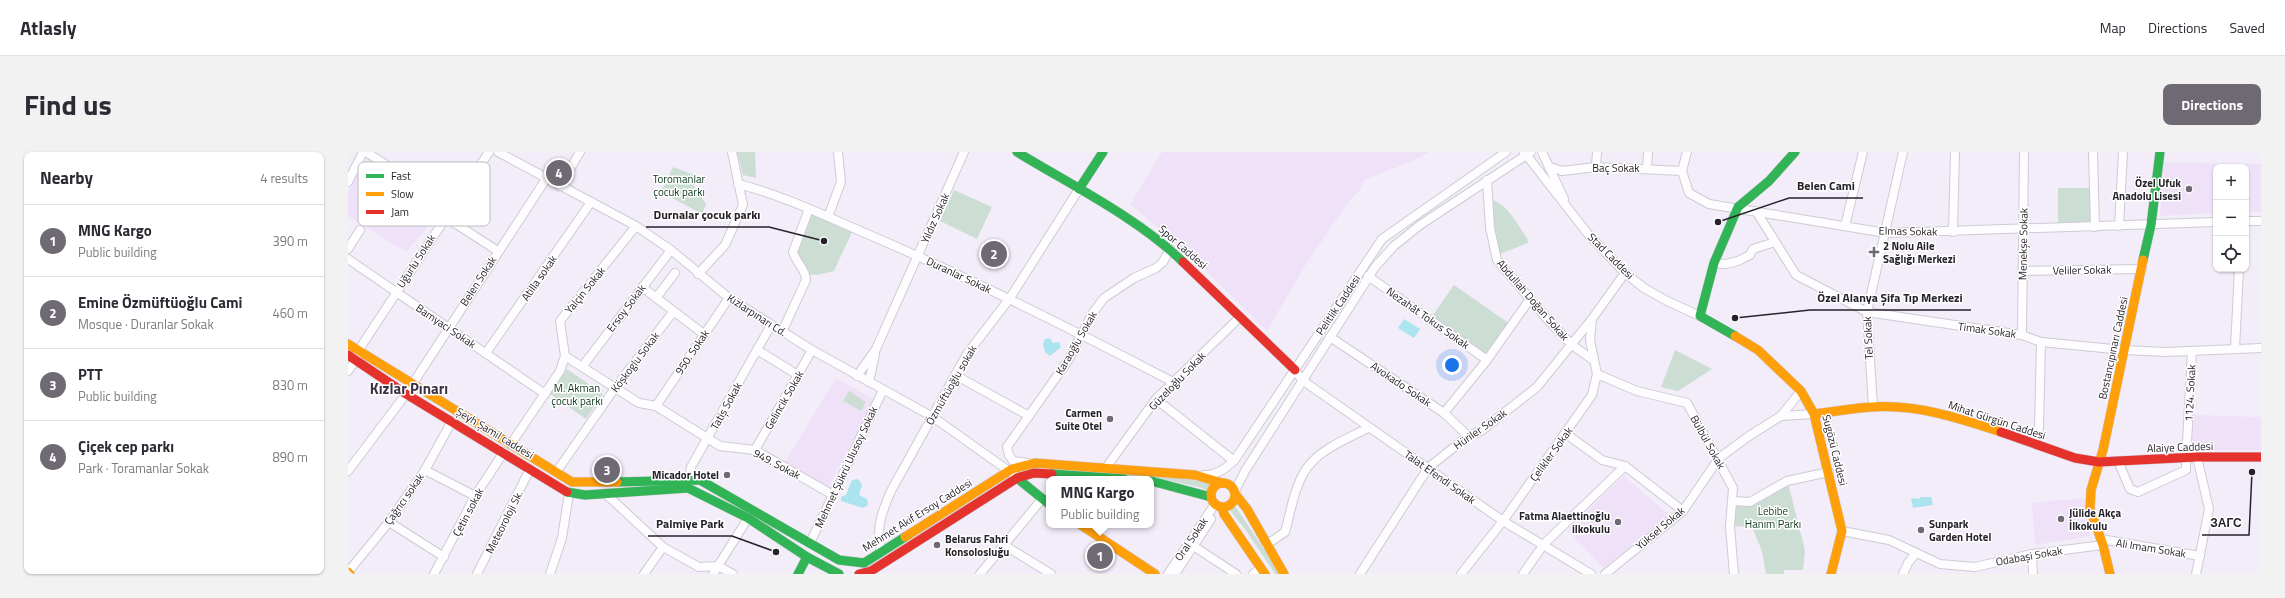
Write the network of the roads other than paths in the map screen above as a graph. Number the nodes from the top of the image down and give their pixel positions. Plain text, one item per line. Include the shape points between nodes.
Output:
1 (363, 152) edge
2 (366, 152) edge
3 (489, 152) edge
4 (498, 152) edge
5 (580, 152) edge
6 (732, 152) edge
7 (838, 152) edge
8 (964, 152) edge
9 (1017, 152) edge
10 (1103, 152) edge
11 (1506, 152) edge
12 (1542, 152) edge
13 (1597, 152) edge
14 (1648, 152) edge
15 (1687, 152) edge
16 (1795, 152) edge
17 (1863, 152) edge
18 (1903, 152) edge
19 (1955, 152) edge
20 (2024, 152) edge
21 (2093, 152) edge
22 (2123, 152) edge
23 (2160, 152) edge
24 (1526, 153) edge
25 (382, 162) edge
26 (482, 162) edge
27 (1550, 167) junction
28 (1596, 167) junction
29 (1647, 168) junction
30 (1682, 170) junction
31 (546, 179) junction
32 (1487, 180) junction
33 (348, 182) edge
34 (738, 184) junction
35 (560, 186) junction
36 (1079, 189) junction
37 (592, 202) junction
38 (1738, 208) junction
39 (809, 209) junction
40 (1756, 211) junction
41 (1571, 212) junction
42 (828, 217) junction
43 (2249, 221) edge
44 (2261, 221) edge
45 (2213, 222) edge
46 (2151, 225) junction
47 (439, 226) edge
48 (459, 226) edge
49 (636, 226) junction
50 (1845, 226) junction
51 (2119, 226) junction
52 (2095, 227) junction
53 (2022, 228) junction
54 (360, 230) dead end
55 (1953, 232) junction
56 (1886, 233) junction
57 (1775, 242) junction
58 (348, 249) edge
59 (1170, 249) junction
60 (671, 250) junction
61 (498, 251) junction
62 (918, 255) junction
63 (348, 259) edge
64 (1714, 263) junction
65 (2142, 269) junction
66 (2022, 271) junction
67 (2238, 272) edge
68 (675, 273) dead end
69 (1625, 273) junction
70 (698, 274) junction
71 (1368, 276) junction
72 (642, 287) junction
73 (396, 292) junction
74 (656, 298) junction
75 (729, 298) junction
76 (1010, 298) junction
77 (1530, 299) junction
78 (673, 312) junction
79 (1867, 312) junction
80 (1700, 316) junction
81 (1240, 317) junction
82 (1592, 319) junction
83 (771, 325) junction
84 (448, 328) junction
85 (782, 332) junction
86 (705, 334) junction
87 (1083, 334) junction
88 (2022, 335) junction
89 (1330, 337) junction
90 (2041, 342) junction
91 (348, 344) edge
92 (1572, 345) junction
93 (2235, 348) junction
94 (2261, 348) edge
95 (876, 349) junction
96 (358, 350) junction
97 (757, 350) junction
98 (812, 350) junction
99 (2124, 350) junction
100 (2192, 351) junction
101 (486, 353) junction
102 (565, 356) junction
103 (352, 358) edge
104 (1487, 360) junction
105 (1593, 360) junction
106 (582, 366) junction
107 (1295, 370) junction
108 (348, 371) edge
109 (1597, 374) junction
110 (798, 375) junction
111 (955, 375) junction
112 (857, 376) junction
113 (1302, 380) junction
114 (869, 382) junction
115 (1173, 382) junction
116 (411, 384) junction
117 (615, 388) junction
118 (883, 390) junction
119 (1801, 391) junction
120 (406, 394) junction
121 (545, 394) junction
122 (1156, 399) junction
123 (656, 406) junction
124 (1873, 407) junction
125 (1444, 413) junction
126 (1814, 414) junction
127 (1029, 416) junction
128 (1781, 416) junction
129 (933, 417) junction
130 (452, 421) junction
131 (1368, 428) junction
132 (1565, 433) junction
133 (1468, 436) junction
134 (708, 440) junction
135 (2032, 443) junction
136 (511, 444) junction
137 (755, 450) junction
138 (504, 452) junction
139 (2192, 457) junction
140 (2261, 457) edge
141 (1718, 458) junction
142 (1234, 461) junction
143 (2118, 461) junction
144 (2099, 462) junction
145 (1035, 463) junction
146 (1625, 466) junction
147 (1428, 468) junction
148 (530, 469) junction
149 (1105, 469) junction
150 (425, 470) junction
151 (1010, 470) junction
152 (348, 471) edge
153 (557, 472) junction
154 (1829, 472) junction
155 (1195, 475) junction
156 (1079, 476) edge
157 (1017, 478) junction
158 (572, 482) junction
159 (1154, 482) edge
160 (1222, 483) junction
161 (688, 484) junction
162 (569, 493) junction
163 (1235, 493) junction
164 (606, 494) junction
165 (833, 495) junction
166 (475, 496) junction
167 (1732, 501) junction
168 (1046, 502) edge
169 (1217, 503) junction
170 (1683, 511) junction
171 (748, 518) junction
172 (1502, 521) junction
173 (388, 522) junction
174 (1086, 528) edge
175 (1842, 531) junction
176 (2102, 542) junction
177 (810, 544) junction
178 (1544, 544) junction
179 (1004, 545) junction
180 (1266, 545) junction
181 (663, 547) junction
182 (1195, 547) junction
183 (881, 552) junction
184 (1915, 554) junction
185 (2032, 554) junction
186 (2200, 556) junction
187 (444, 557) junction
188 (807, 557) junction
189 (718, 566) junction
190 (1263, 571) edge
191 (871, 572) edge
192 (349, 573) edge
193 (434, 574) edge
194 (477, 574) edge
195 (550, 574) edge
196 (644, 574) edge
197 (713, 574) edge
198 (733, 574) edge
199 (798, 574) edge
200 (839, 574) edge
201 (859, 574) edge
202 (980, 574) edge
203 (1051, 574) edge
204 (1155, 574) edge
205 (1168, 574) edge
206 (1175, 574) edge
207 (1236, 574) edge
208 (1253, 574) edge
209 (1284, 574) edge
210 (1360, 574) edge
211 (1461, 574) edge
212 (1523, 574) edge
213 (1591, 574) edge
214 (1605, 574) edge
215 (1734, 574) edge
216 (1831, 574) edge
217 (1903, 574) edge
218 (2033, 574) edge
219 (2110, 574) edge
220 (2198, 574) edge

1 - 33 street
2 - 25 street
3 - 26 street, Uğurlu Sokak
4 - 31 street, Kızlarpınarı Cd.
5 - 35 street
6 - 34 street
7 - 42 street via 841,182
8 - 62 street, Yıldız Sokak
9 - 36 main road, Spor Caddesi
10 - 36 main road
11 - 107 street, Pelitlik Caddesi via 1382,239
12 - 27 street, Stad Caddesi
13 - 28 street
14 - 29 street
15 - 30 street
16 - 38 main road via 1769,181
17 - 50 street
18 - 56 street, Tel Sokak
19 - 55 street
20 - 53 street, Menekşe Sokak
21 - 52 street
22 - 51 street
23 - 46 main road, Bostancıpınarı Caddesi
24 - 32 street, Pelitlik Caddesi
24 - 41 street, Stad Caddesi
27 - 28 street, Baç Sokak via 1562,171
27 - 41 street, Stad Caddesi
28 - 29 street, Baç Sokak
29 - 30 street, Baç Sokak
30 - 38 street, Elmas Sokak via 1689,193 1709,204
31 - 35 street, Kızlarpınarı Cd.
31 - 61 street, Belen Sokak
32 - 71 street, Pelitlik Caddesi via 1420,225 1394,246
32 - 77 street, Abdullah Doğan Sokak via 1490,228 1497,260
34 - 39 street, Duranlar Sokak via 761,189
34 - 70 street via 744,205 725,244
35 - 37 street, Kızlarpınarı Cd.
36 - 59 main road, Spor Caddesi
36 - 76 street, Özmüftüoğlu sokak
37 - 49 street, Kızlarpınarı Cd.
37 - 101 street, Atilla sokak
38 - 40 street, Elmas Sokak
38 - 64 main road
39 - 42 street, Duranlar Sokak
39 - 85 street via 793,252 806,274 806,280
40 - 50 street, Elmas Sokak
40 - 57 street, Timak Sokak
41 - 69 street, Stad Caddesi
42 - 62 street, Duranlar Sokak
43 - 44 street
45 - 46 street, Elmas Sokak
46 - 51 street, Elmas Sokak
46 - 65 main road, Bostancıpınarı Caddesi
47 - 73 street, Uğurlu Sokak
48 - 61 street
49 - 60 street, Kızlarpınarı Cd.
49 - 102 street, Yalçin Sokak via 560,321
50 - 56 street, Elmas Sokak
51 - 52 street, Elmas Sokak
52 - 53 street, Elmas Sokak
53 - 55 street, Elmas Sokak
53 - 66 street, Menekşe Sokak
54 - 58 street
55 - 56 street, Elmas Sokak
56 - 79 street, Tel Sokak
57 - 64 street via 1753,249 1750,254 1738,261
57 - 79 street, Timak Sokak via 1796,275
59 - 81 main road, Spor Caddesi
59 - 87 street, Karaoğlu Sokak via 1163,262 1156,268 1134,278 1104,298 1092,314
60 - 70 street, Kızlarpınarı Cd.
60 - 72 street, Ersoy Sokak
61 - 84 street, Belen Sokak
62 - 76 street, Duranlar Sokak
62 - 95 street, Yıldız Sokak
63 - 73 street, Bamyaci Sokak
64 - 80 main road
65 - 66 street, Veliler Sokak
65 - 99 main road, Bostancıpınarı Caddesi
66 - 88 street, Menekşe Sokak
67 - 93 street
68 - 74 street
69 - 80 street, Stad Caddesi via 1644,288
69 - 82 street, Hüriler Sokak
70 - 75 street, Kızlarpınarı Cd.
71 - 89 street, Pelitlik Caddesi
71 - 104 street, Nezahât Tokus Sokak
72 - 74 street
72 - 106 street, Ersoy Sokak
73 - 84 street, Bamyaci Sokak
73 - 96 street, Uğurlu Sokak
74 - 78 street
75 - 83 street, Kızlarpınarı Cd.
75 - 86 street, 950. Sokak
76 - 87 street, Duranlar Sokak
76 - 111 street, Özmüftüoğlu sokak via 967,354
77 - 92 street, Abdullah Doğan Sokak
77 - 104 street
78 - 86 street
78 - 117 street, Köşkoglu Sokak
79 - 88 street, Timak Sokak
79 - 124 street, Tel Sokak
80 - 119 main road, Sugözü Caddesi via 1758,350
81 - 107 main road, Spor Caddesi
81 - 115 street, Güzeloğlu Sokak
82 - 92 street, Hüriler Sokak
82 - 105 street, Çelikler Sokak via 1590,340
83 - 85 street, Kızlarpınarı Cd.
83 - 97 street, Tatiş Sokak
84 - 101 street, Bamyaci Sokak
84 - 116 street, Belen Sokak
85 - 98 street, Kızlarpınarı Cd.
86 - 123 street, 950. Sokak
87 - 115 street, Duranlar Sokak
87 - 127 street, Karaoğlu Sokak via 1069,359
88 - 90 street, Timak Sokak
89 - 113 street, Pelitlik Caddesi
89 - 125 street, Avokado Sokak
90 - 99 street, Timak Sokak
90 - 135 street via 2039,429
91 - 96 main road, Şeyh Şamil caddesi
92 - 105 street, Abdullah Doğan Sokak
92 - 133 street, Hüriler Sokak via 1537,388 1481,431
93 - 94 street, Timak Sokak
93 - 100 street, Timak Sokak
95 - 112 street
95 - 114 street
96 - 103 street
96 - 116 main road, Şeyh Şamil caddesi
97 - 110 street
97 - 134 street, Tatiş Sokak
98 - 110 street, Gelincik Sokak
98 - 112 street, Kızlarpınarı Cd.
99 - 100 street, Timak Sokak
99 - 144 main road, Bostancıpınarı Caddesi
100 - 139 street, 1124. Sokak via 2187,443
101 - 121 street, Bamyaci Sokak
102 - 106 street
102 - 121 street, Yalçin Sokak via 560,371
103 - 108 street
103 - 120 main road, Şeyh Şamil caddesi
104 - 125 street
105 - 109 street, Çelikler Sokak
106 - 117 street
107 - 113 street, Talat Efendi Sokak
107 - 142 street, Pelitlik Caddesi
109 - 132 street, Çelikler Sokak via 1592,395
109 - 141 street, Bülbül Sokak via 1637,391 1687,403
110 - 137 street, Gelincik Sokak
111 - 127 street
111 - 129 street, Özmüftüoğlu sokak
112 - 114 street, Kızlarpınarı Cd.
113 - 131 street, Talat Efendi Sokak
113 - 163 street, Pelitlik Caddesi via 1245,471
114 - 118 street, Kızlarpınarı Cd.
115 - 122 street, Güzeloğlu Sokak
116 - 120 street
116 - 136 main road, Şeyh Şamil caddesi
117 - 123 street via 639,403
117 - 153 street, Köşkoglu Sokak
118 - 129 street, Kızlarpınarı Cd.
118 - 165 street, Mehmet Şükrü Ulusoy Sokak
119 - 126 main road, Sugözü Caddesi
119 - 128 street, Yüksel Sokak
120 - 130 main road, Şeyh Şamil caddesi
120 - 152 street
121 - 136 street, Yalçin Sokak
122 - 142 street
122 - 149 street, Güzeloğlu Sokak
123 - 134 street, 949. Sokak
124 - 126 main road, Mihat Gürgün Caddesi
124 - 135 main road, Mihat Gürgün Caddesi via 1917,409 1952,416
125 - 133 street, Avokado Sokak
126 - 128 street, Yüksel Sokak
126 - 154 main road, Sugözü Caddesi
127 - 145 street, Karaoğlu Sokak via 1007,447 1013,461
128 - 141 street, Yüksel Sokak
129 - 151 street, Kızlarpınarı Cd.
129 - 183 street, Özmüftüoğlu sokak via 891,491 881,514 878,534
130 - 138 main road, Şeyh Şamil caddesi
130 - 150 street, Çağrıcı sokak
131 - 147 street, Talat Efendi Sokak
131 - 180 street via 1325,451 1310,464 1298,487 1285,532
132 - 146 street via 1602,460
132 - 172 street, Çelikler Sokak
133 - 147 street, Hüriler Sokak
134 - 137 street, 949. Sokak via 720,446
134 - 161 street, Tatiş Sokak via 691,467
135 - 144 main road, Mihat Gürgün Caddesi via 2075,458
136 - 153 main road, Şeyh Şamil caddesi
137 - 165 street, 949. Sokak
138 - 148 main road, Şeyh Şamil caddesi
138 - 166 street, Çetin sokak
139 - 140 main road, Alaiye Caddesi
139 - 143 main road, Alaiye Caddesi
139 - 143 street via 2186,470 2138,492 2130,489
139 - 186 street, 1124. Sokak via 2209,509
141 - 167 street, Bülbül Sokak via 1733,488
141 - 170 street, Yüksel Sokak
142 - 155 street, Pelitlik Caddesi via 1214,475
143 - 144 main road, Alaiye Caddesi
144 - 176 main road, Bostancıpınarı Caddesi via 2091,490 2090,509
145 - 149 main road, Mehmet Akif Ersoy Caddesi
145 - 151 main road, Mehmet Akif Ersoy Caddesi
146 - 170 street
146 - 178 street
147 - 172 street, Talat Efendi Sokak
147 - 210 street, Hüriler Sokak
148 - 162 main road, Şeyh Şamil caddesi
148 - 194 street, Meteoroloji Sk.
149 - 155 main road, Mehmet Akif Ersoy Caddesi
150 - 166 street
150 - 173 street, Çağrıcı sokak
151 - 157 street, Kızlarpınarı Cd.
151 - 183 main road, Mehmet Akif Ersoy Caddesi
153 - 158 main road, Şeyh Şamil caddesi
154 - 167 street via 1787,480 1750,502
154 - 175 main road, Sugözü Caddesi
155 - 160 main road, Mehmet Akif Ersoy Caddesi
156 - 157 main road, Mehmet Akif Ersoy Caddesi via 1034,473
157 - 168 main road
157 - 191 main road, Mehmet Akif Ersoy Caddesi
158 - 161 main road, Mehmet Akif Ersoy Caddesi
158 - 162 main road
159 - 169 main road
160 - 163 main road via 1228,484
160 - 169 main road via 1215,486
161 - 164 main road, Mehmet Akif Ersoy Caddesi
161 - 171 main road, Mehmet Akif Ersoy Caddesi
161 - 177 main road, Mehmet Akif Ersoy Caddesi via 700,480
162 - 164 main road, Mehmet Akif Ersoy Caddesi
162 - 195 street via 562,538
163 - 169 main road via 1233,503
163 - 180 main road via 1247,509
164 - 181 street
165 - 177 street, Mehmet Şükrü Ulusoy Sokak
166 - 187 street, Çetin sokak
167 - 215 street, Bülbül Sokak via 1730,527
168 - 179 street
169 - 182 street, Oral Sokak
169 - 190 main road
169 - 205 street, Oral Sokak
170 - 214 street, Yüksel Sokak
171 - 188 main road, Mehmet Akif Ersoy Caddesi
171 - 189 street
172 - 178 street, Talat Efendi Sokak
172 - 211 street, Çelikler Sokak
173 - 187 street
173 - 192 street, Çağrıcı sokak
174 - 204 main road
175 - 184 street, Odabaşi Sokak via 1889,540
175 - 216 main road, Sugözü Caddesi
176 - 185 street, Odabaşi Sokak
176 - 186 street, Ali Imam Sokak
176 - 219 main road, Bostancıpınarı Caddesi
177 - 183 main road, Mehmet Akif Ersoy Caddesi via 839,560 864,563
178 - 212 street
178 - 213 street, Talat Efendi Sokak
179 - 202 street
179 - 203 street
180 - 209 main road
181 - 189 street via 699,568
181 - 196 street
182 - 206 street, Oral Sokak
182 - 207 street
184 - 185 street, Odabaşi Sokak via 1940,564 1975,567
184 - 217 street
185 - 218 street
186 - 220 street, 1124. Sokak
187 - 193 street, Çetin sokak
188 - 199 main road
188 - 200 main road, Mehmet Akif Ersoy Caddesi
189 - 197 street
189 - 198 street
190 - 208 street
191 - 201 main road, Mehmet Akif Ersoy Caddesi

